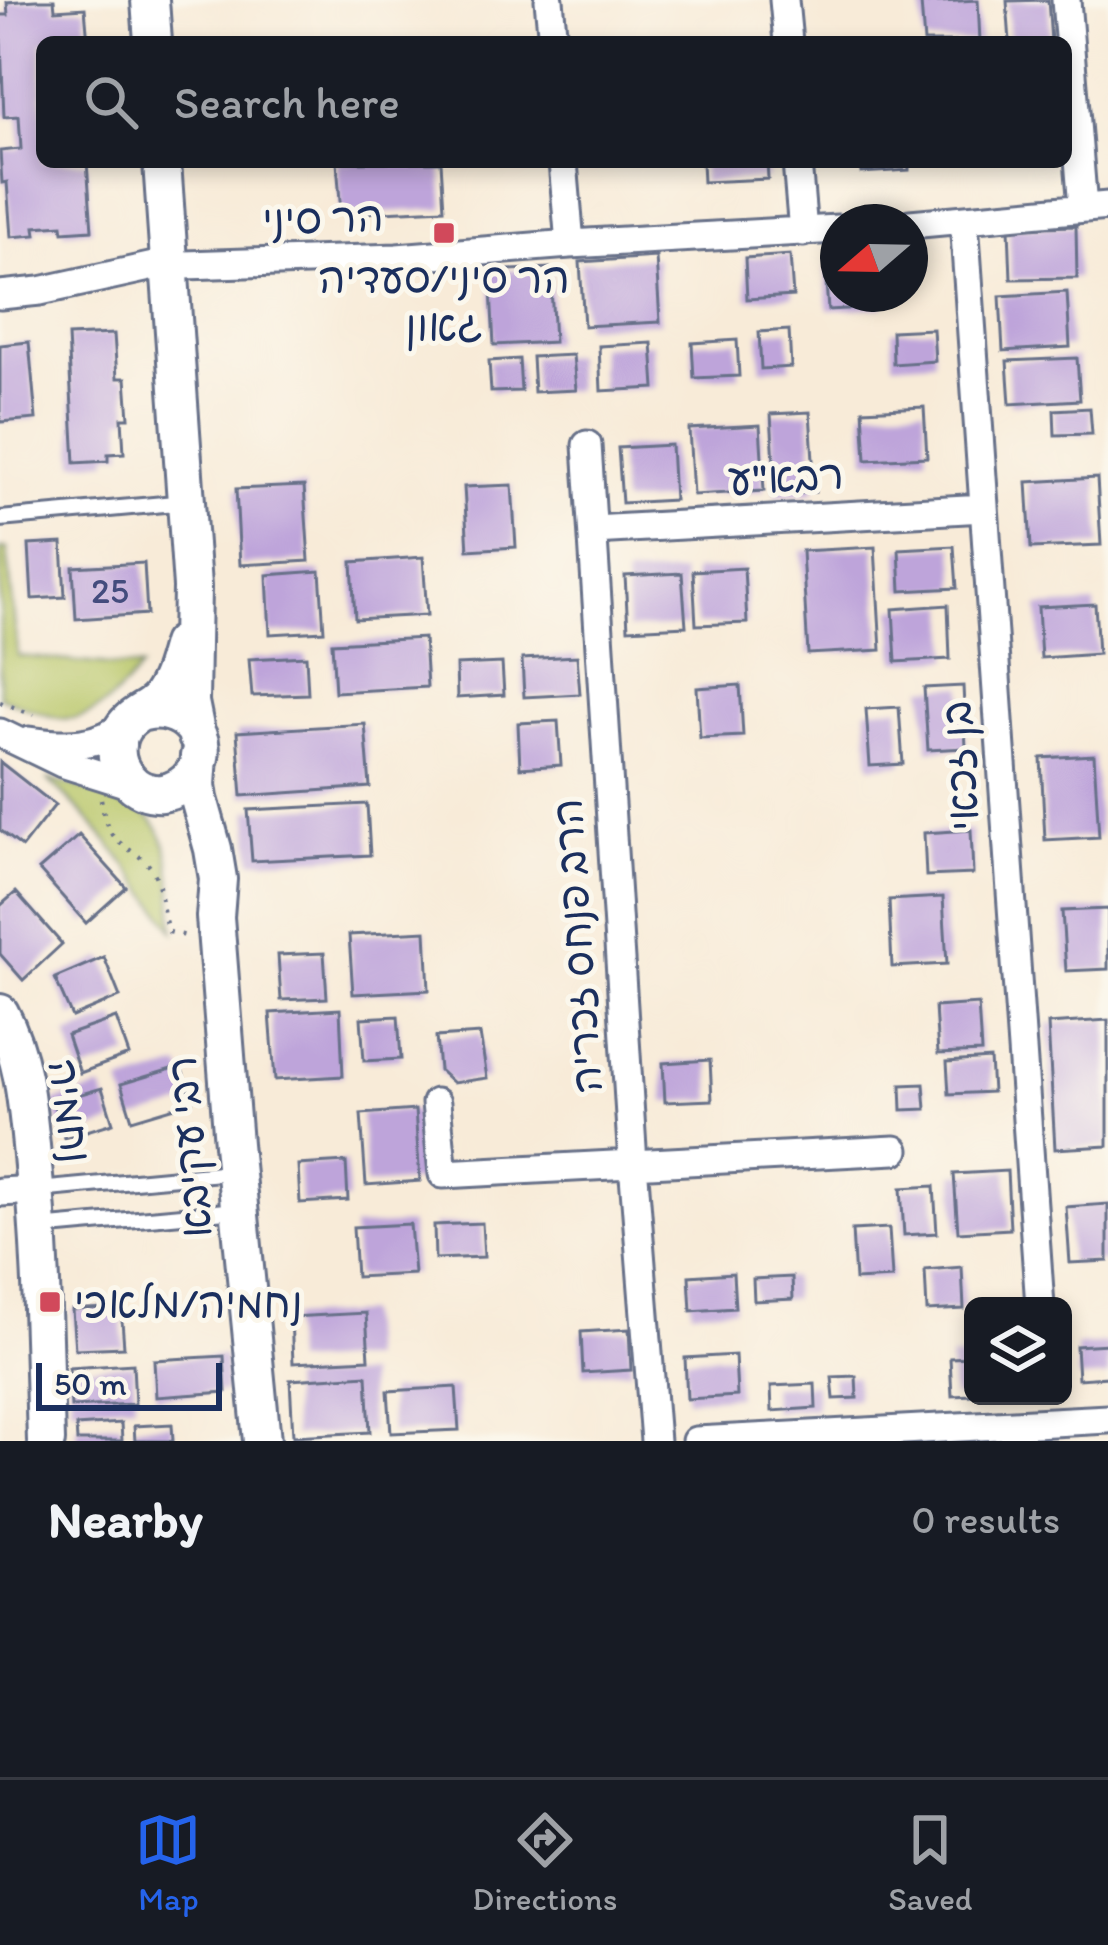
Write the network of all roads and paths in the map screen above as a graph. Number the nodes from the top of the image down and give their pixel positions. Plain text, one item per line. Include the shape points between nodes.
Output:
1 (150, 0) edge
2 (549, 0) edge
3 (784, 0) edge
4 (1066, 0) edge
5 (153, 36) edge
6 (552, 36) edge
7 (787, 36) edge
8 (1071, 36) edge
9 (1072, 43) edge
10 (162, 168) edge
11 (564, 168) edge
12 (797, 168) edge
13 (1095, 207) edge
14 (964, 220) junction
15 (928, 223) edge
16 (820, 230) edge
17 (802, 232) junction
18 (570, 244) junction
19 (169, 265) junction
20 (0, 295) edge
21 (587, 445) dead end
22 (186, 502) junction
23 (984, 508) junction
24 (0, 518) edge
25 (593, 530) junction
26 (191, 570) junction
27 (135, 717) junction
28 (6, 736) edge
29 (198, 746) junction
30 (129, 784) junction
31 (216, 928) junction
32 (0, 1013) edge
33 (436, 1103) dead end
34 (895, 1150) dead end
35 (633, 1163) junction
36 (236, 1172) junction
37 (18, 1191) edge
38 (239, 1210) junction
39 (39, 1228) junction
40 (1039, 1297) edge
41 (1047, 1408) edge
42 (1108, 1419) edge
43 (46, 1441) edge
44 (262, 1441) edge
45 (655, 1441) edge
46 (696, 1441) edge

1 - 5 street
2 - 6 street
3 - 7 street
4 - 8 street
9 - 13 street
10 - 19 street, רבי עקיבא
11 - 18 street
12 - 17 street
13 - 14 street
14 - 15 street
14 - 23 street, בן זכאי
16 - 17 street, הר סיני
17 - 18 street, הר סיני
18 - 19 street, הר סיני
19 - 20 street, הר סיני
19 - 22 street, רבי עקיבא
21 - 25 street, הרב פנחס זכריה
22 - 24 lane
22 - 26 street, רבי עקיבא
23 - 25 street, רבא"ע
23 - 40 street, בן זכאי
25 - 35 street, הרב פנחס זכריה
26 - 27 street, רבי עקיבא via 176,661 157,701
26 - 29 street, רבי עקיבא via 189,687
27 - 28 street via 85,743
27 - 29 street via 175,713
27 - 30 street via 118,739
28 - 30 street
29 - 30 street via 196,769 184,784 166,792
29 - 31 street, רבי עקיבא via 196,785 218,879
30 - 31 street, רבי עקיבא via 173,811 188,835
30 - 31 path via 100,801 106,825 155,875 170,932
31 - 36 street, רבי עקיבא
32 - 37 street, נחמיה via 24,1076
33 - 35 street via 443,1174
34 - 35 street
35 - 45 street, הרב פנחס זכריה
36 - 37 lane
36 - 38 street, רבי עקיבא
37 - 39 street, נחמיה
38 - 39 lane
38 - 44 street, רבי עקיבא
39 - 43 street, נחמיה
41 - 42 street
41 - 46 street

